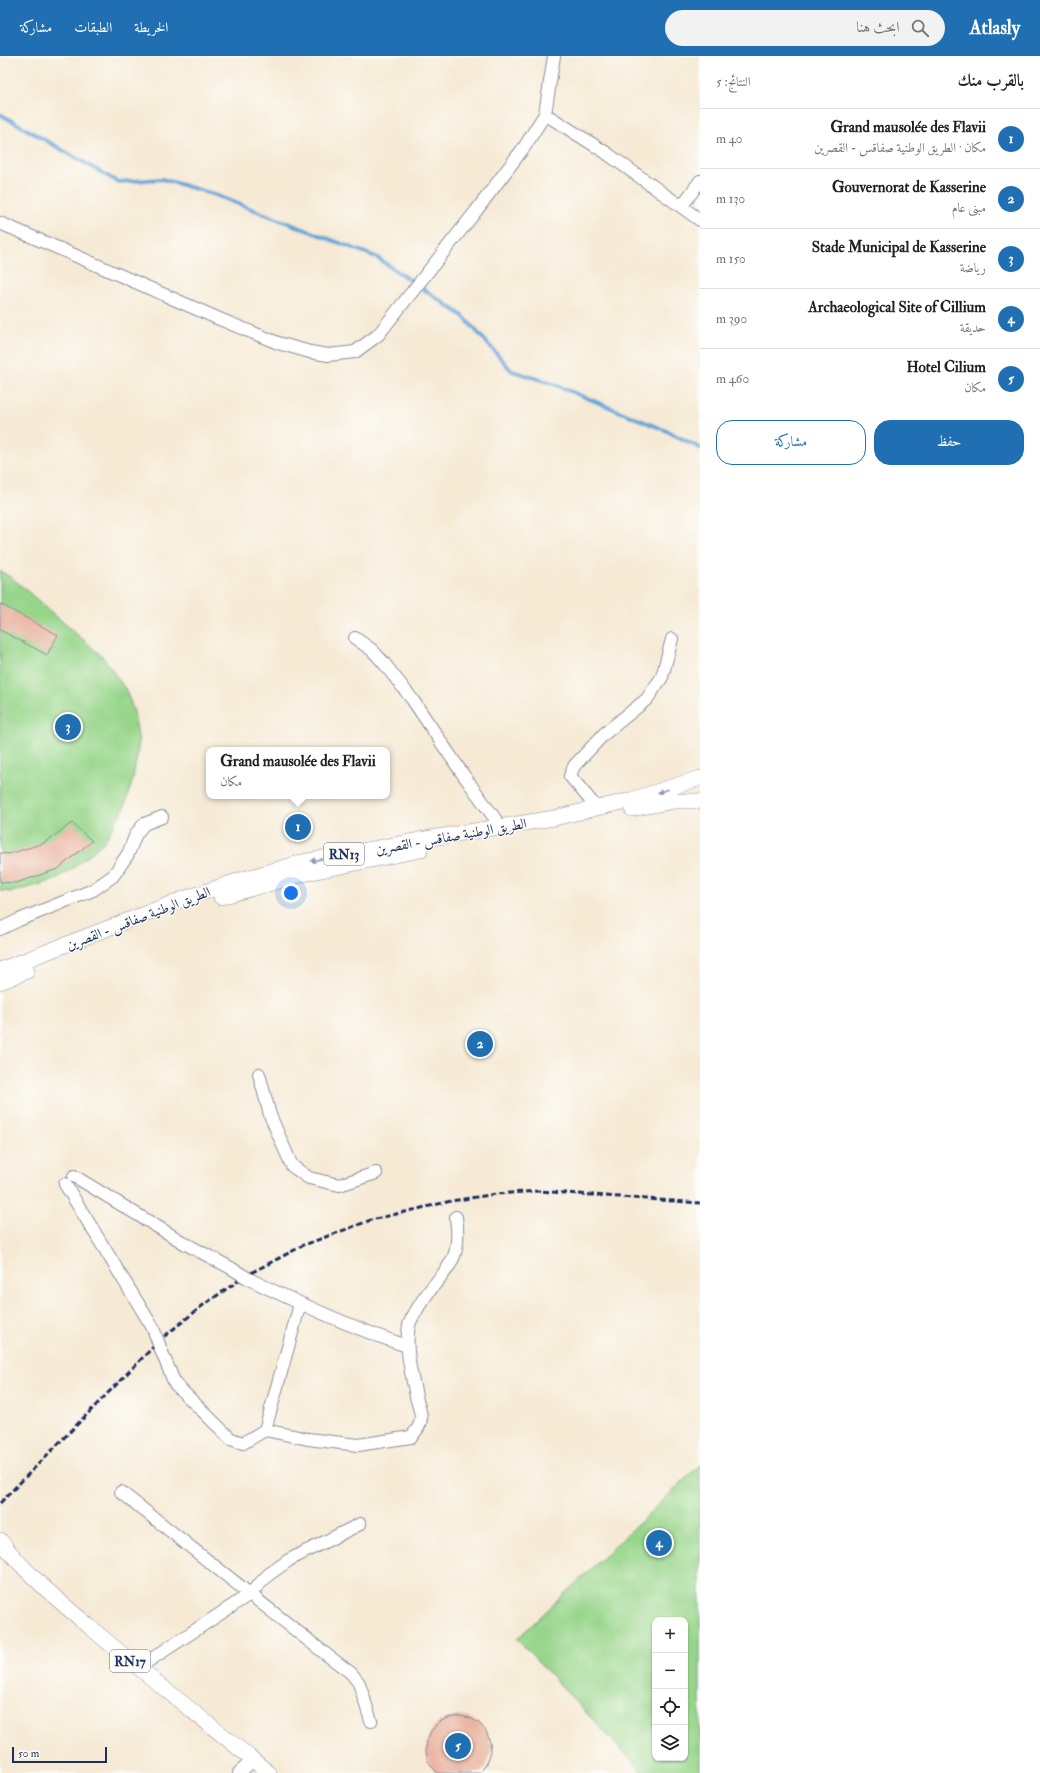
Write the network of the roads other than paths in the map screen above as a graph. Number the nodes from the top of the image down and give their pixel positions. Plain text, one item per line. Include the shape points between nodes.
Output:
1 (554, 56) edge
2 (545, 114) junction
3 (700, 181) edge
4 (682, 206) junction
5 (700, 220) edge
6 (0, 223) edge
7 (355, 638) dead end
8 (672, 639) dead end
9 (700, 778) edge
10 (700, 801) edge
11 (597, 808) junction
12 (162, 817) dead end
13 (501, 827) junction
14 (0, 929) edge
15 (0, 970) edge
16 (0, 982) edge
17 (259, 1074) dead end
18 (376, 1173) dead end
19 (74, 1176) dead end
20 (65, 1184) dead end
21 (456, 1217) dead end
22 (300, 1304) junction
23 (407, 1346) junction
24 (265, 1430) junction
25 (121, 1492) dead end
26 (360, 1524) dead end
27 (1, 1542) edge
28 (250, 1594) junction
29 (138, 1668) junction
30 (371, 1721) dead end
31 (253, 1760) junction
32 (239, 1773) edge
33 (269, 1773) edge

1 - 2 street
2 - 4 street
2 - 6 street via 525,146 378,335 354,352 328,355 310,352 247,331
3 - 4 street
4 - 5 street
7 - 13 street via 372,650 412,699
8 - 11 street via 662,677 647,699 604,734 574,766 570,776
9 -> 11 main road, الطريق الوطنية صفاقس - القصرين / RN13
10 - 16 main road, الطريق الوطنية صفاقس - القصرين / RN13 via 662,803 307,873 175,912
11 - 13 main road, الطريق الوطنية صفاقس - القصرين / RN13
12 - 14 street via 144,824 113,876 93,890
13 -> 15 main road, الطريق الوطنية صفاقس - القصرين / RN13 via 306,861 186,898
17 - 18 street via 270,1115 292,1166 309,1178 339,1185
19 - 22 street, bridge via 249,1279
20 - 24 street, bridge via 154,1328 175,1384 230,1439 243,1443
21 - 23 street via 459,1235 455,1256 410,1323
22 - 23 street
22 - 24 street
23 - 24 street via 421,1418 419,1428 412,1437 358,1445 308,1439
25 - 28 street
26 - 28 street via 290,1560 268,1575
27 - 29 main road, RN17 via 60,1602
28 - 29 street
28 - 30 street via 351,1673 359,1683
29 - 31 main road, RN17
31 - 32 street
31 - 33 main road, RN17

